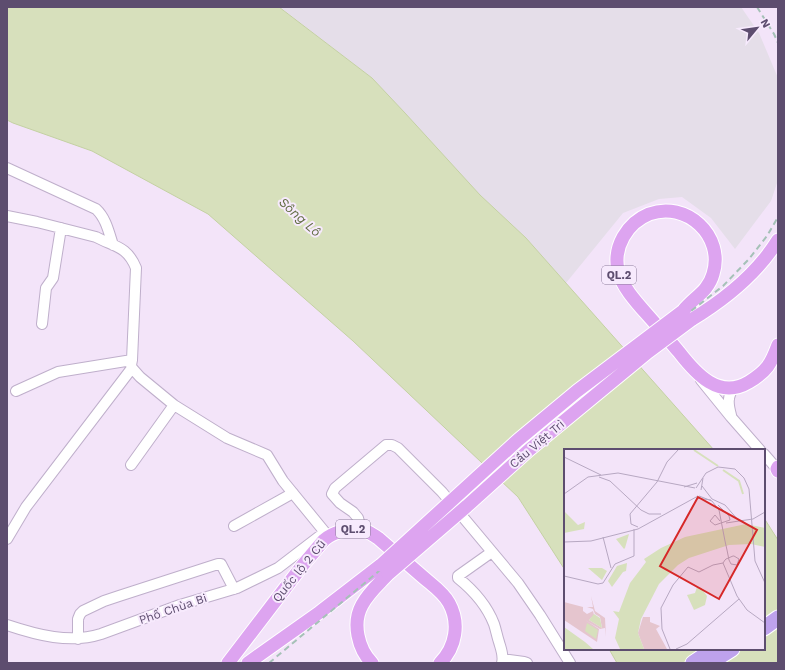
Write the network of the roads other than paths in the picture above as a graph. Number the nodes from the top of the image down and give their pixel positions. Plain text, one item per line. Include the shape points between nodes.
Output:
1 (7, 168) edge
2 (7, 216) edge
3 (61, 228) junction
4 (778, 240) edge
5 (113, 245) junction
6 (687, 315) junction
7 (42, 324) dead end
8 (778, 345) edge
9 (132, 364) junction
10 (690, 366) junction
11 (734, 387) junction
12 (16, 391) dead end
13 (174, 405) junction
14 (731, 416) junction
15 (759, 449) edge
16 (765, 455) edge
17 (131, 465) dead end
18 (778, 469) edge
19 (293, 492) junction
20 (234, 526) dead end
21 (361, 529) junction
22 (326, 534) junction
23 (7, 539) edge
24 (492, 553) junction
25 (385, 569) junction
26 (234, 589) junction
27 (778, 607) edge
28 (765, 615) edge
29 (778, 618) edge
30 (7, 625) edge
31 (765, 627) edge
32 (78, 639) junction
33 (712, 650) edge
34 (730, 650) edge
35 (503, 661) edge
36 (228, 663) edge
37 (248, 663) edge
38 (372, 663) edge
39 (440, 663) edge
40 (527, 663) edge
41 (570, 663) edge
42 (693, 663) edge
43 (710, 663) edge

1 - 5 street via 96,209 107,225
2 - 3 street
3 - 5 street
3 - 7 street via 53,278 46,288
4 - 6 main road, QL.2 via 761,263 718,302 708,309
5 - 9 street via 128,254 136,268
6 - 10 main road, QL.2 via 690,303 701,294 711,280 715,266 713,243 703,227 688,216 673,212 650,214 636,222 622,239 617,261 620,276 628,291
6 - 25 main road, Cầu Việt Trì / QL.2, bridge via 648,352 529,450 467,506
8 - 11 main road, QL.2 via 771,362 763,372 746,384
9 - 12 street via 58,372
9 - 13 street via 140,377
9 - 23 street via 26,507
10 - 11 main road, QL.2 via 712,384
10 - 14 street
11 - 14 street via 729,396
13 - 17 street
13 - 19 street via 227,438 267,456
14 - 15 street
16 - 18 street
19 - 20 street
19 - 22 street
21 - 22 main road, Quốc lộ 2 Cũ / QL.2
21 - 24 street via 358,518 332,494 386,445 392,446 398,448 442,492
21 - 39 main road, QL.2 via 378,538 438,590 449,603 454,619 454,636 449,652
22 - 26 street, Phố Chùa Bi via 278,568
22 - 36 main road, Quốc lộ 2 Cũ / QL.2 via 324,540
24 - 35 street via 458,578 476,594 494,624
24 - 41 street via 540,614
25 - 37 main road, QL.2
25 - 38 main road, QL.2 via 362,604 358,616 359,640
26 - 32 street, Phố Chùa Bi via 180,604 102,634
26 - 32 street via 221,564 218,564 111,598 80,614
27 - 28 highway
29 - 31 highway
30 - 32 street, Phố Chùa Bi via 39,635
33 - 42 highway
34 - 43 highway
35 - 40 street

